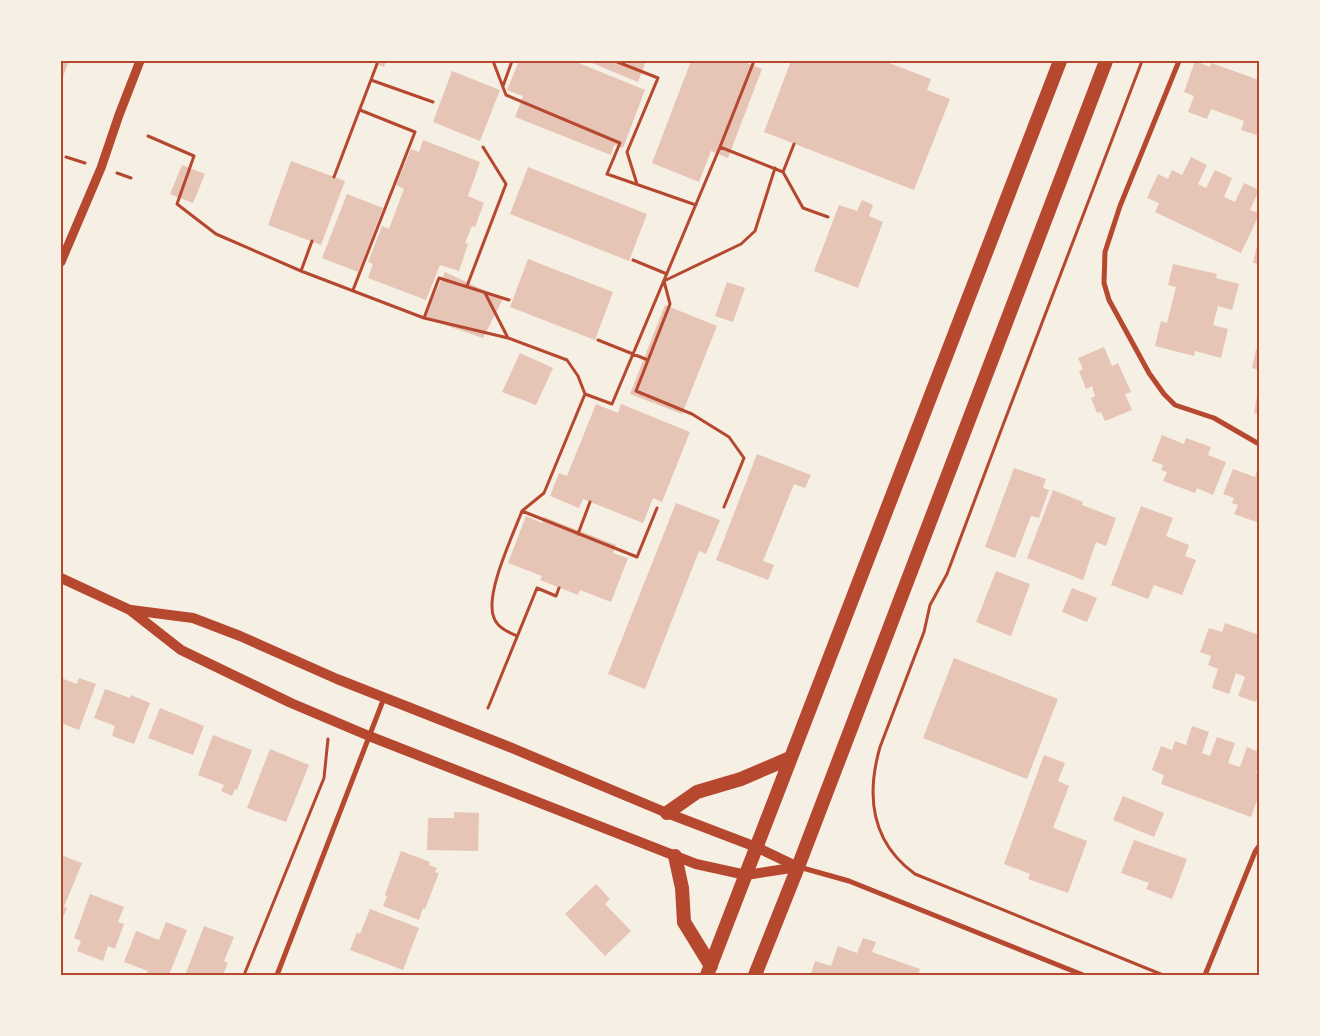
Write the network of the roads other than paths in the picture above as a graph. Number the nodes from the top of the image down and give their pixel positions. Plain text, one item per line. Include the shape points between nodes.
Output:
1 (140, 61) edge
2 (1060, 61) edge
3 (1106, 61) edge
4 (1179, 61) edge
5 (65, 242) edge
6 (61, 262) edge
7 (1259, 444) edge
8 (61, 578) edge
9 (130, 610) junction
10 (384, 698) junction
11 (370, 736) junction
12 (790, 758) junction
13 (667, 813) junction
14 (1259, 846) edge
15 (756, 847) junction
16 (675, 856) junction
17 (798, 867) junction
18 (746, 875) junction
19 (709, 970) edge
20 (277, 975) edge
21 (755, 975) edge
22 (1083, 975) edge
23 (1205, 975) edge

1 - 5 street via 101,168
2 - 12 highway
3 - 17 highway
4 - 7 street via 1120,206 1105,252 1104,283 1109,300 1164,394 1175,405 1214,418
5 - 6 street
8 - 9 main road
9 - 10 main road via 193,618
9 - 11 main road via 181,650 291,703
10 - 11 street
10 - 13 main road
11 - 16 main road
11 - 20 street
12 - 13 highway via 741,779 697,792
12 - 15 highway
13 - 15 main road
14 - 23 street
15 - 17 main road
15 - 18 highway
16 - 18 main road via 706,868
16 - 19 highway via 682,888 684,922
17 - 18 main road
17 - 21 highway
17 - 22 street via 849,881
18 - 19 highway

